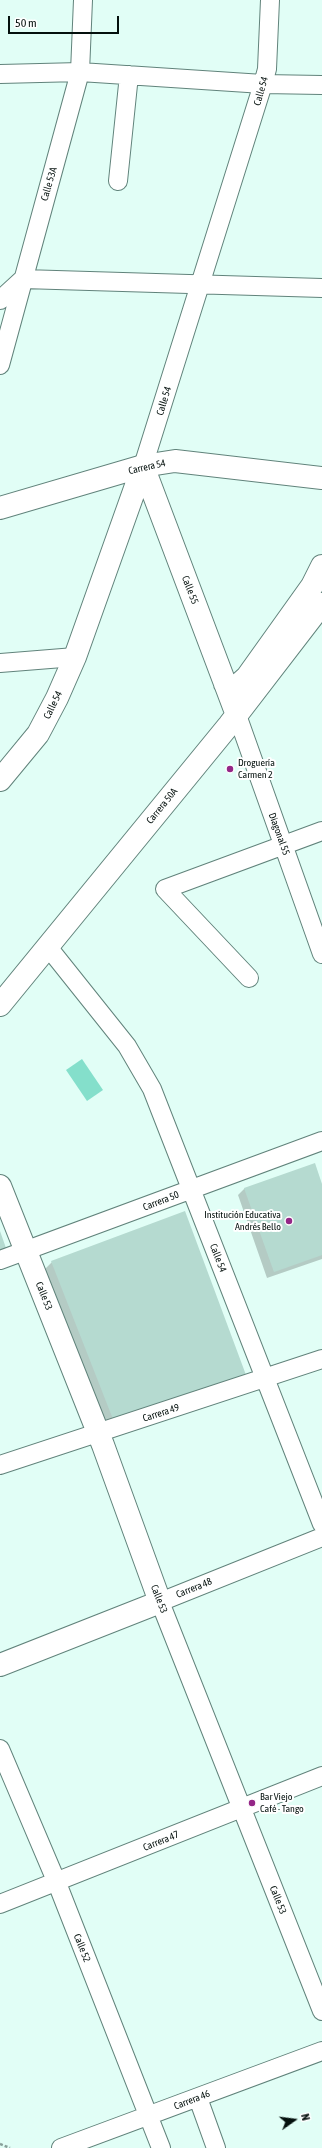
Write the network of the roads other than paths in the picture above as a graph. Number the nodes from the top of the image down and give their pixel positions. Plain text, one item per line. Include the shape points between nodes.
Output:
1 (83, 0) edge
2 (270, 0) edge
3 (80, 72) junction
4 (0, 74) edge
5 (129, 75) junction
6 (263, 84) junction
7 (322, 85) edge
8 (118, 181) dead end
9 (23, 279) junction
10 (200, 284) junction
11 (322, 288) edge
12 (0, 300) edge
13 (0, 365) edge
14 (144, 466) junction
15 (322, 478) edge
16 (0, 508) edge
17 (322, 566) edge
18 (322, 604) edge
19 (75, 657) junction
20 (0, 663) edge
21 (225, 684) junction
22 (237, 714) junction
23 (0, 780) edge
24 (322, 831) edge
25 (284, 845) junction
26 (48, 947) junction
27 (322, 954) edge
28 (249, 978) dead end
29 (0, 1006) edge
30 (322, 1141) edge
31 (0, 1186) edge
32 (191, 1189) junction
33 (26, 1251) junction
34 (0, 1260) edge
35 (322, 1359) edge
36 (265, 1378) junction
37 (98, 1434) junction
38 (0, 1466) edge
39 (322, 1524) edge
40 (322, 1537) edge
41 (160, 1602) junction
42 (0, 1665) edge
43 (0, 1749) edge
44 (322, 1776) edge
45 (242, 1808) junction
46 (57, 1882) junction
47 (0, 1904) edge
48 (322, 2010) edge
49 (322, 2051) edge
50 (198, 2098) junction
51 (149, 2117) junction
52 (61, 2148) edge
53 (161, 2148) edge
54 (216, 2148) edge

1 - 3 street, Calle 53A
2 - 6 street, Calle 54 via 267,69
3 - 4 street
3 - 5 street
3 - 9 street, Calle 53A
5 - 6 street
5 - 8 street
6 - 7 street
6 - 10 street, Calle 54
9 - 10 street
9 - 12 street
9 - 13 street, Calle 53A
10 - 11 street
10 - 14 street, Calle 54
14 - 15 main road, Carrera 54 via 175,461
14 - 16 main road, Carrera 54
14 - 19 main road, Calle 54
14 - 21 main road, Calle 55
17 - 21 main road via 312,586 247,677 237,686
18 - 22 main road, Carrera 50A
19 - 20 street
19 - 23 main road, Calle 54 via 38,734
21 - 22 main road, Calle 55
22 - 25 street, Diagonal 55
22 - 26 main road, Carrera 50A
24 - 25 street
25 - 27 street, Diagonal 55
25 - 28 street via 165,889
26 - 29 main road, Carrera 50A
26 - 32 street, Calle 54 via 141,1067
30 - 32 street, Carrera 50
31 - 33 main road, Calle 53
32 - 33 street, Carrera 50
32 - 36 street, Calle 54
33 - 34 street, Carrera 50
33 - 37 main road, Calle 53
35 - 36 street, Carrera 49
36 - 37 street, Carrera 49
36 - 39 street, Calle 54
37 - 38 street, Carrera 49
37 - 41 main road, Calle 53
40 - 41 street, Carrera 48
41 - 42 main road, Carrera 48
41 - 45 street, Calle 53
43 - 46 street, Calle 52
44 - 45 street, Carrera 47
45 - 46 street, Carrera 47
45 - 48 street, Calle 53
46 - 47 street, Carrera 47
46 - 51 street, Calle 52
49 - 50 street, Carrera 46
50 - 51 street, Carrera 46
50 - 54 street
51 - 52 street, Carrera 46
51 - 53 street, Calle 52

